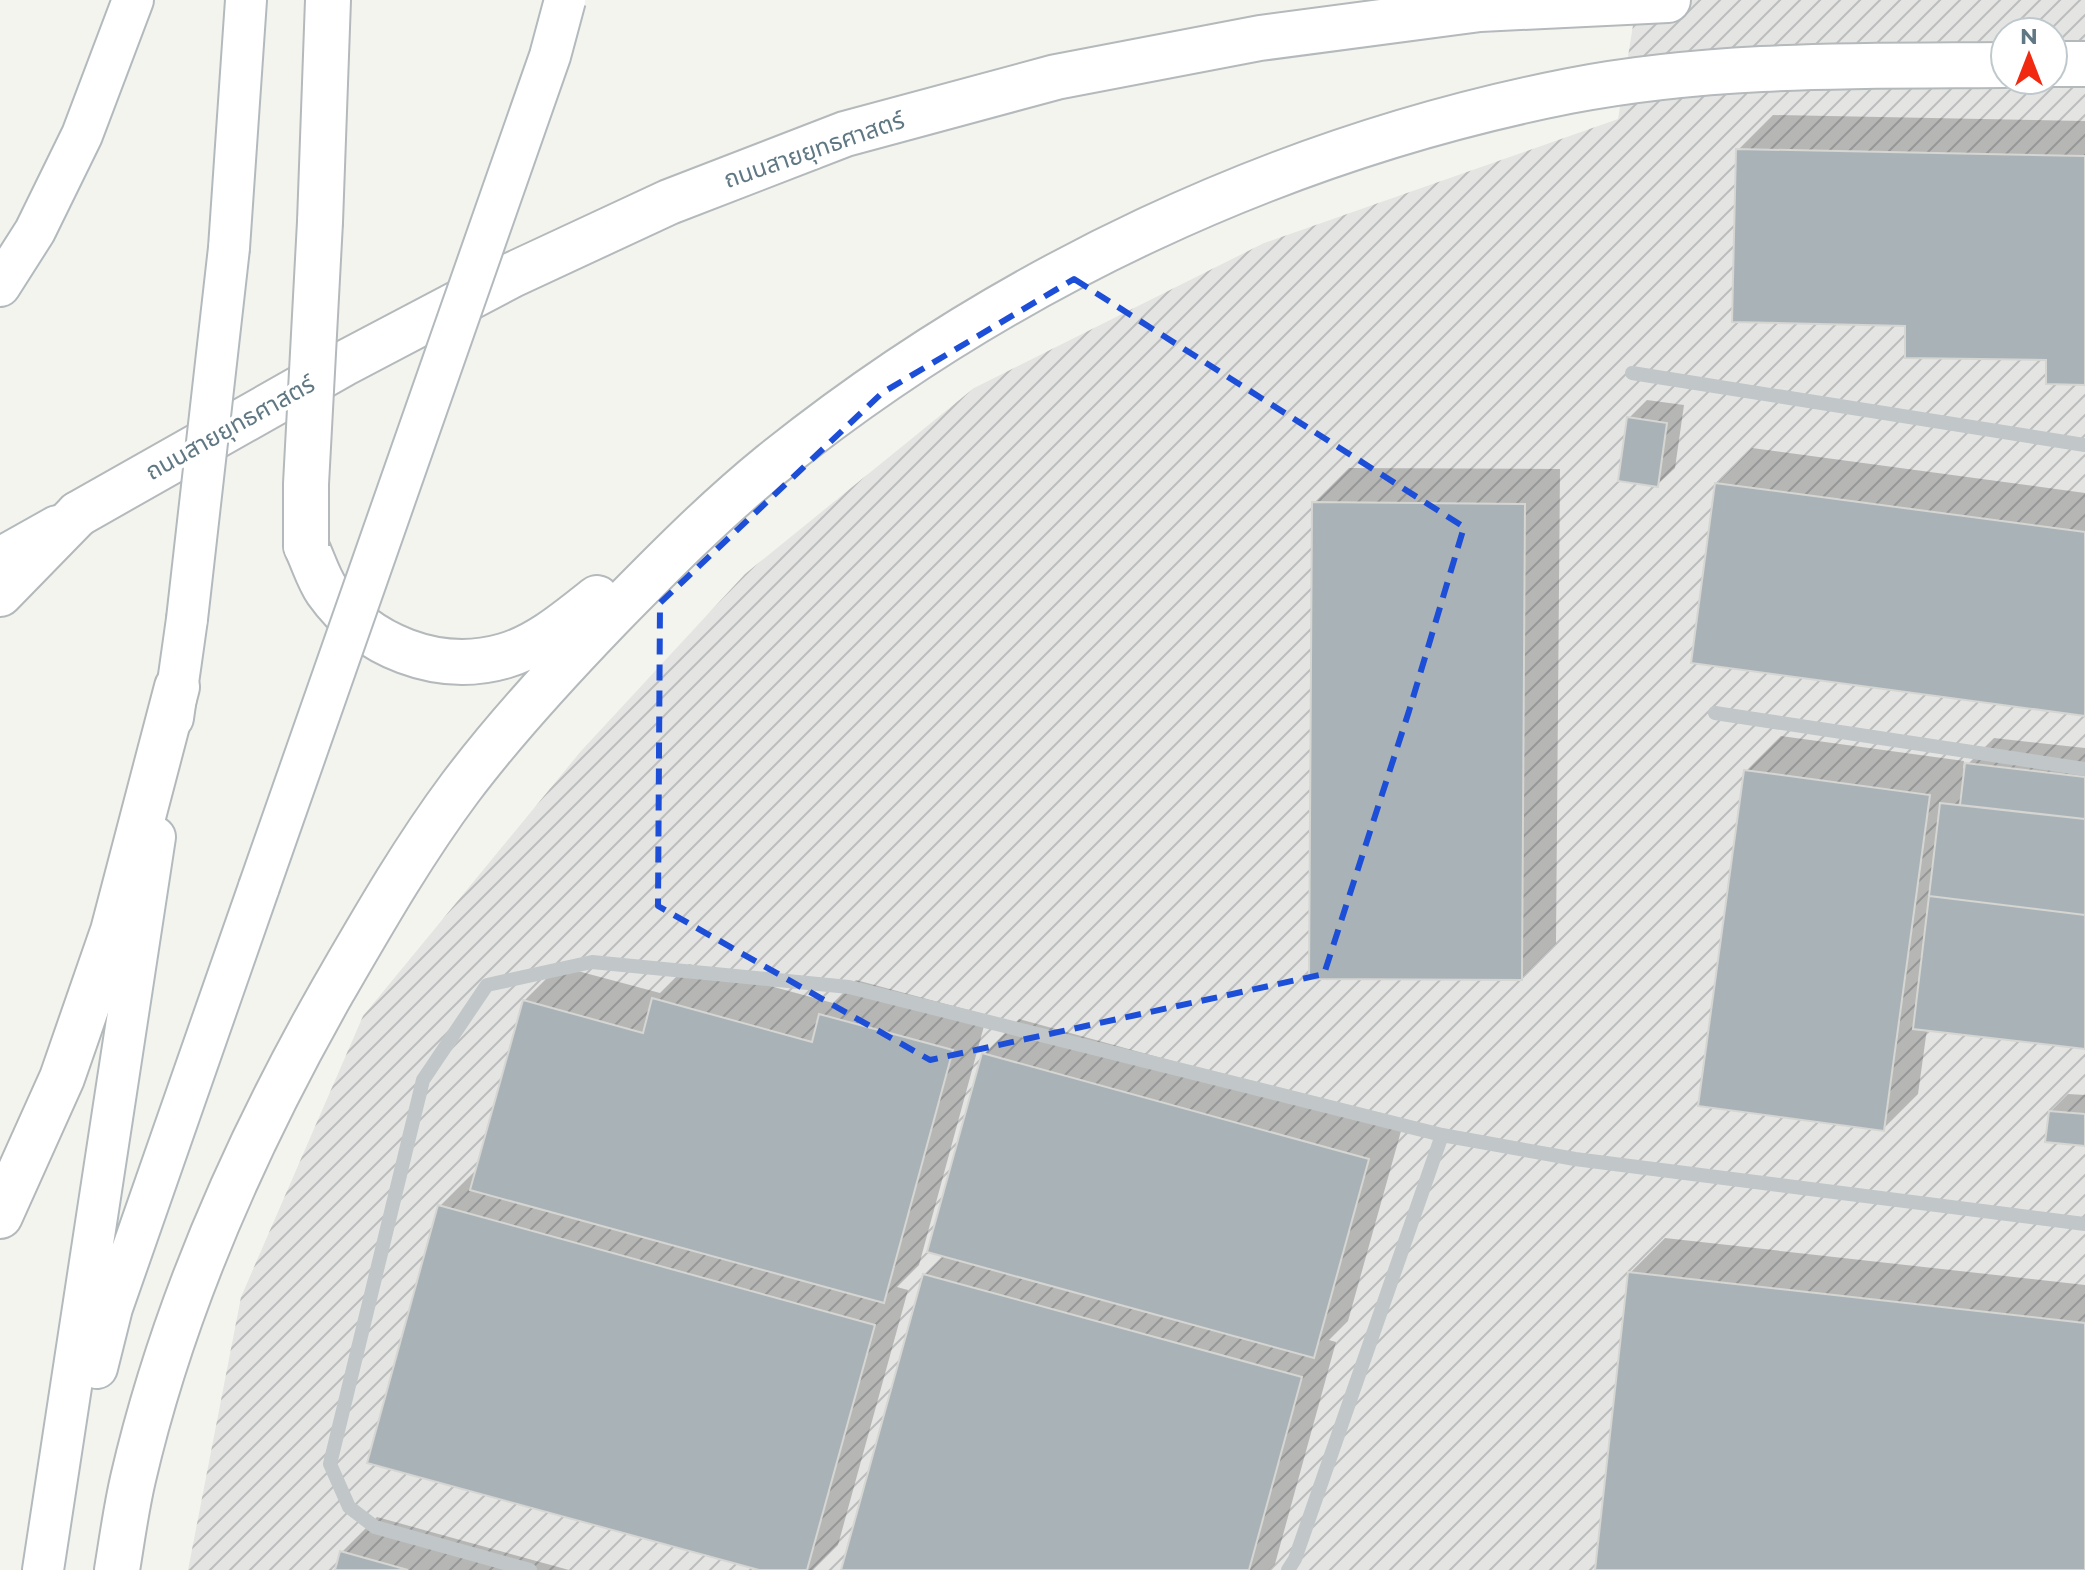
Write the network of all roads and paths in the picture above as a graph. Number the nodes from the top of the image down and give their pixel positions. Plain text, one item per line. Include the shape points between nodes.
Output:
1 (133, 0) edge
2 (246, 0) edge
3 (328, 0) edge
4 (565, 0) edge
5 (1668, 0) edge
6 (1989, 65) edge
7 (0, 286) edge
8 (1632, 373) dead end
9 (2085, 445) edge
10 (771, 465) junction
11 (78, 514) junction
12 (0, 558) edge
13 (0, 594) edge
14 (177, 687) junction
15 (1715, 713) dead end
16 (2085, 769) edge
17 (1442, 1135) junction
18 (0, 1216) edge
19 (2085, 1224) edge
20 (44, 1570) edge
21 (117, 1570) edge
22 (530, 1570) edge
23 (1288, 1570) edge

1 - 7 main road via 82,135 35,231
2 - 14 main road, bridge via 229,248
3 - 10 main road, bridge via 306,546 326,589 357,625 397,650 450,663 504,656 553,633
4 - 20 main road, bridge via 550,56 112,1308
5 - 11 main road, ถนนสายยุทธศาสตร์ via 1480,9 1260,38 1056,77 845,134 669,202 512,275
6 - 10 main road via 1695,71 1570,91 1308,162 1149,230 1027,291 895,372
8 - 9 lane
10 - 21 main road via 669,556 552,677 460,788 370,925 285,1075 227,1197 170,1348 133,1479
11 - 12 main road
11 - 13 main road, ถนนสายยุทธศาสตร์
14 - 18 main road via 113,931 62,1078
14 - 20 main road
15 - 16 lane
17 - 19 lane via 1659,1171
17 - 22 lane via 849,987 592,962 487,985 423,1080 330,1464 349,1507 375,1527
17 - 23 lane

